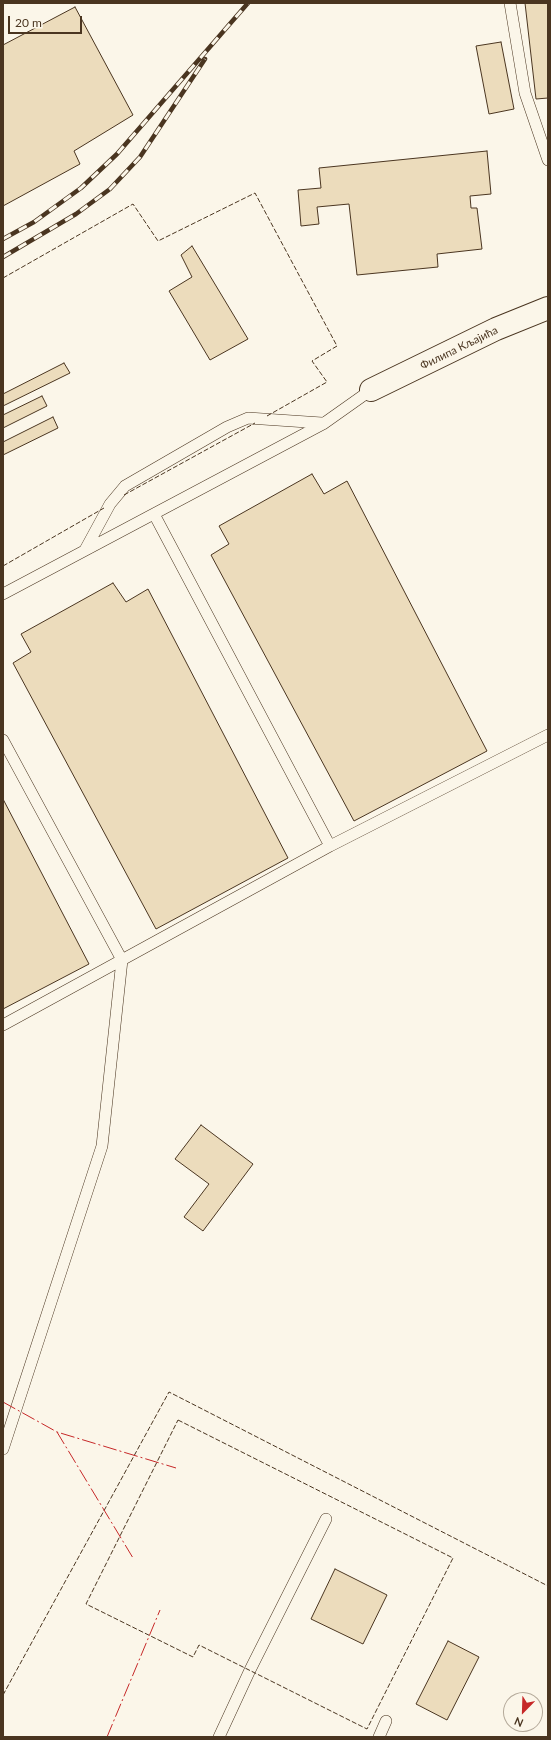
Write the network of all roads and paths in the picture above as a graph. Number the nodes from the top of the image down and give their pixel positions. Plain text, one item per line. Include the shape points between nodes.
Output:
1 (510, 3) edge
2 (548, 160) edge
3 (548, 308) edge
4 (371, 390) joint
5 (323, 424) junction
6 (154, 514) junction
7 (85, 550) junction
8 (3, 594) edge
9 (548, 735) edge
10 (3, 740) edge
11 (330, 846) junction
12 (122, 960) junction
13 (3, 1025) edge
14 (3, 1449) edge
15 (326, 1519) dead end
16 (386, 1721) dead end
17 (219, 1737) edge
18 (379, 1737) edge

1 - 2 lane via 525,93
3 - 4 street, Филипа Кљајића
4 - 5 lane
5 - 6 lane
5 - 7 lane via 248,418 227,427 125,486 110,504
6 - 7 lane
6 - 11 lane
7 - 8 lane
9 - 11 lane
10 - 12 lane
11 - 12 lane
12 - 13 lane
12 - 14 lane via 102,1146
15 - 17 lane
16 - 18 lane

